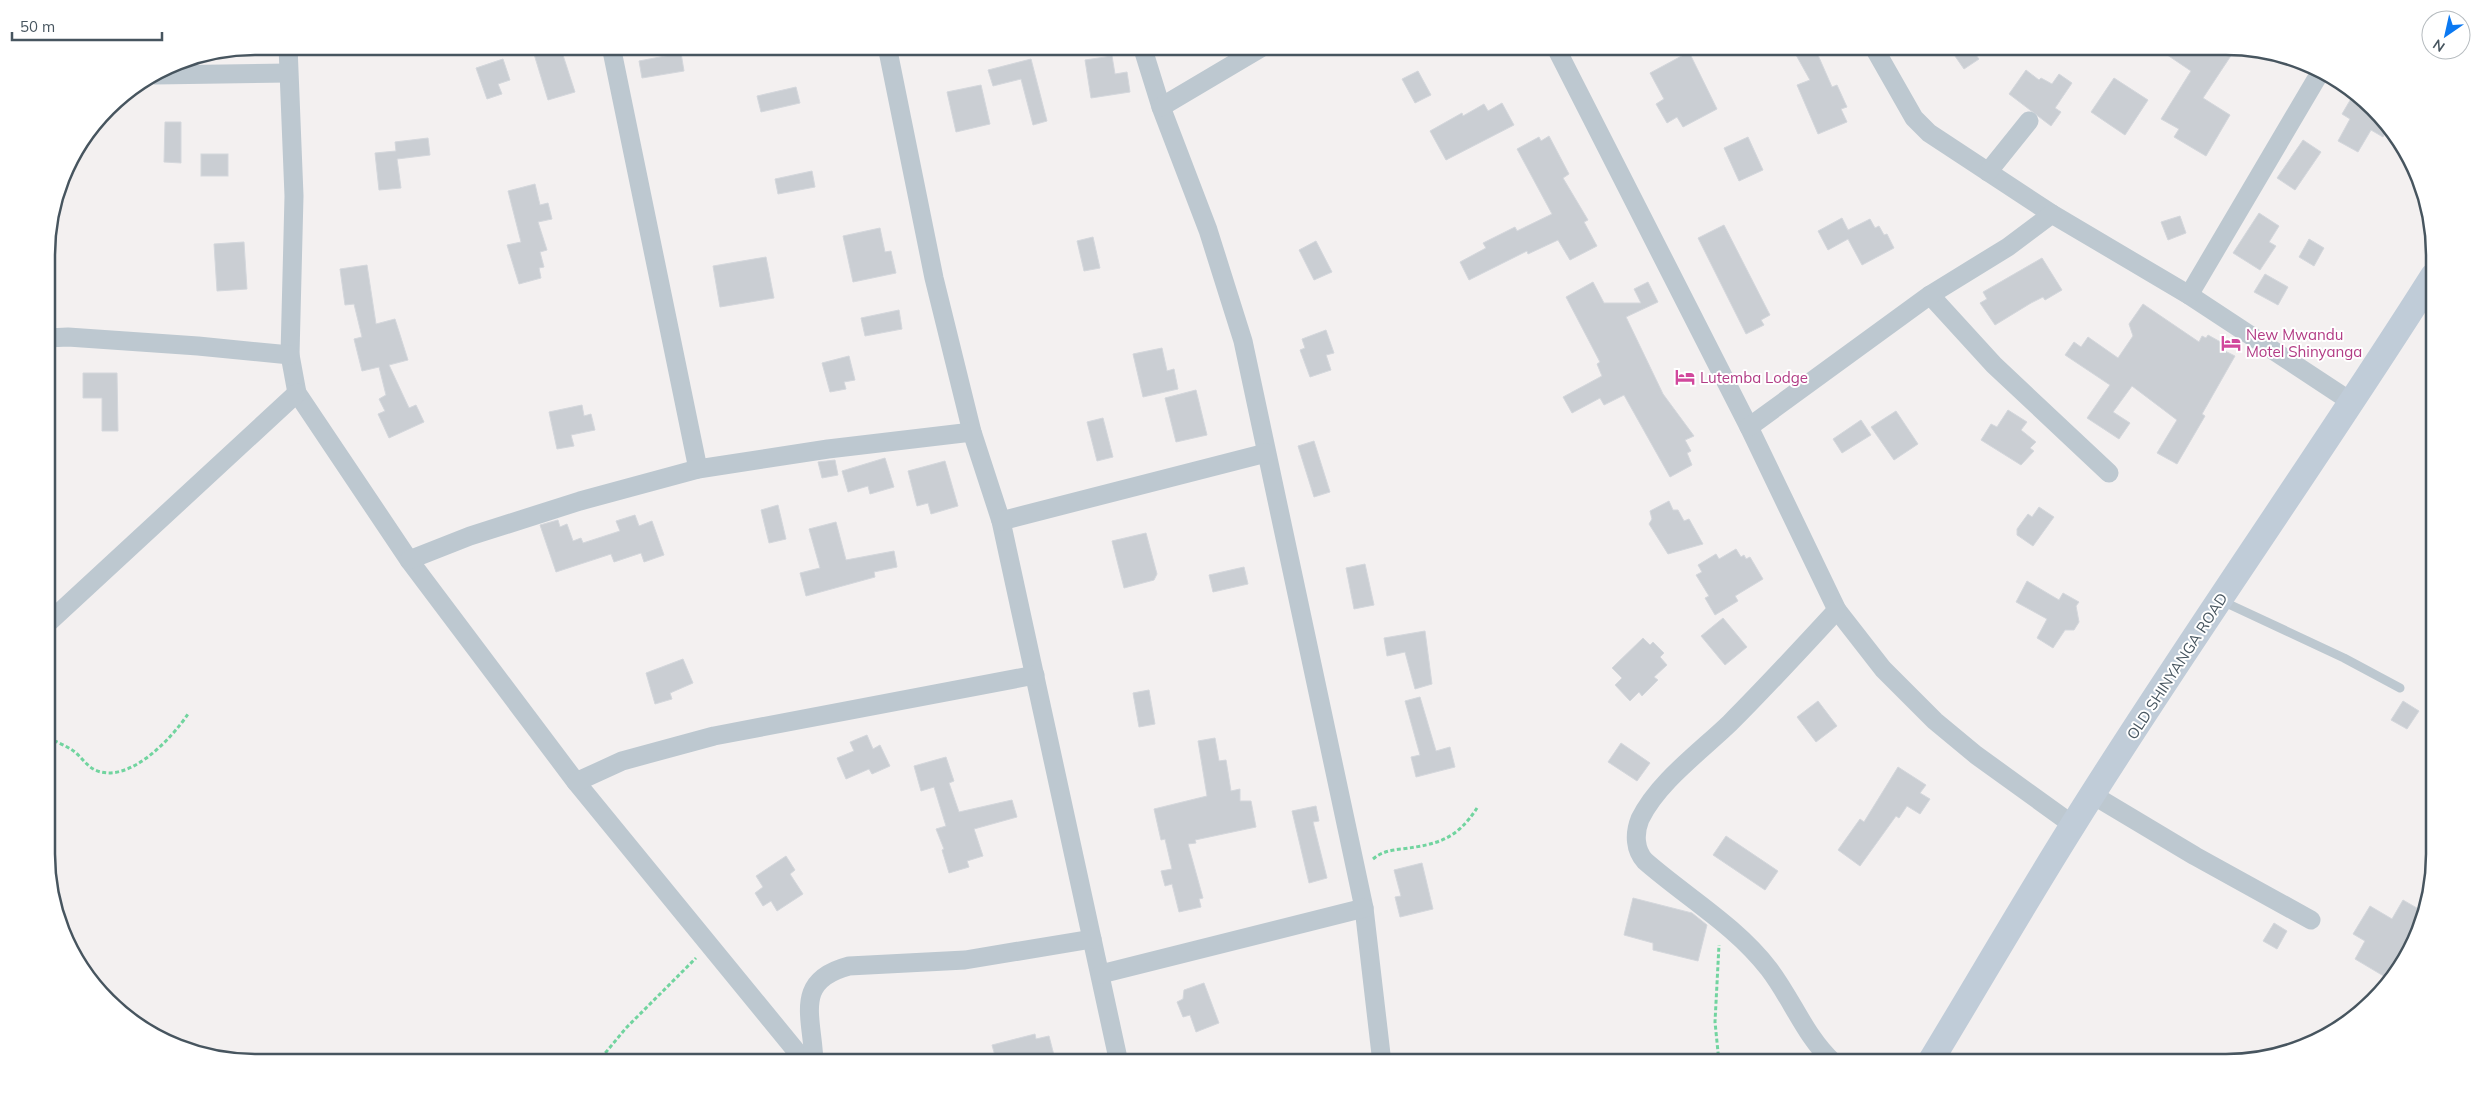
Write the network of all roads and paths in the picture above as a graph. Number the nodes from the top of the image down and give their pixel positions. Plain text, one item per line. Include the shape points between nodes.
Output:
1 (288, 55) edge
2 (612, 55) edge
3 (890, 55) edge
4 (1145, 55) edge
5 (1249, 55) edge
6 (1560, 55) edge
7 (1878, 55) edge
8 (288, 73) junction
9 (168, 75) edge
10 (2318, 78) edge
11 (1161, 107) junction
12 (2029, 121) dead end
13 (1988, 172) junction
14 (2052, 214) junction
15 (2426, 287) edge
16 (1930, 295) junction
17 (2189, 295) junction
18 (55, 338) edge
19 (290, 356) junction
20 (297, 393) junction
21 (2352, 403) junction
22 (1749, 427) junction
23 (972, 432) junction
24 (1266, 453) junction
25 (698, 469) junction
26 (2109, 473) dead end
27 (1001, 521) junction
28 (409, 560) junction
29 (2219, 600) junction
30 (1837, 610) junction
31 (55, 617) edge
32 (1035, 674) junction
33 (2400, 688) dead end
34 (188, 714) dead end
35 (55, 741) edge
36 (576, 782) junction
37 (2092, 795) junction
38 (1477, 808) dead end
39 (2073, 825) junction
40 (1358, 876) junction
41 (1364, 908) junction
42 (2311, 920) dead end
43 (1723, 922) junction
44 (1092, 939) junction
45 (709, 945) junction
46 (1101, 974) junction
47 (604, 1054) edge
48 (799, 1054) edge
49 (813, 1054) edge
50 (1117, 1054) edge
51 (1381, 1054) edge
52 (1718, 1054) edge
53 (1826, 1054) edge
54 (1935, 1054) edge

1 - 8 street
2 - 25 street
3 - 23 street via 934,278
4 - 11 street
5 - 11 street
6 - 22 street
7 - 13 street via 1914,118 1930,133
8 - 9 street
8 - 19 street via 294,196
10 - 17 street
11 - 24 street via 1208,230 1243,341
12 - 13 street
13 - 14 street
14 - 16 street via 2008,247
14 - 17 street
15 - 21 main road, OLD SHINYANGA ROAD
16 - 22 street
16 - 26 street via 1994,365
17 - 21 street
18 - 19 street via 198,346
19 - 20 street
20 - 28 street
20 - 31 street
21 - 29 main road, OLD SHINYANGA ROAD
22 - 30 street
23 - 25 street
23 - 27 street
24 - 27 street
24 - 40 street
25 - 28 street via 580,501 470,536
27 - 32 street
28 - 36 street
29 - 33 lane
29 - 37 main road, OLD SHINYANGA ROAD
30 - 39 street via 1883,669 1935,721
30 - 43 street via 1752,701 1655,794 1638,824 1637,848 1645,862
32 - 36 street via 714,736 622,761
32 - 44 street
34 - 35 path via 158,750 135,764 111,772 95,769
36 - 45 street
37 - 39 main road, OLD SHINYANGA ROAD
37 - 42 street
38 - 40 path via 1464,826 1446,840 1378,854
39 - 54 main road, OLD SHINYANGA ROAD
40 - 41 street
41 - 46 street
41 - 51 street
43 - 52 path via 1716,1022
43 - 53 street via 1768,968 1812,1039
44 - 46 street
44 - 49 street via 964,960 849,966 835,970 819,979 810,994
45 - 47 path
45 - 48 street
46 - 50 street

